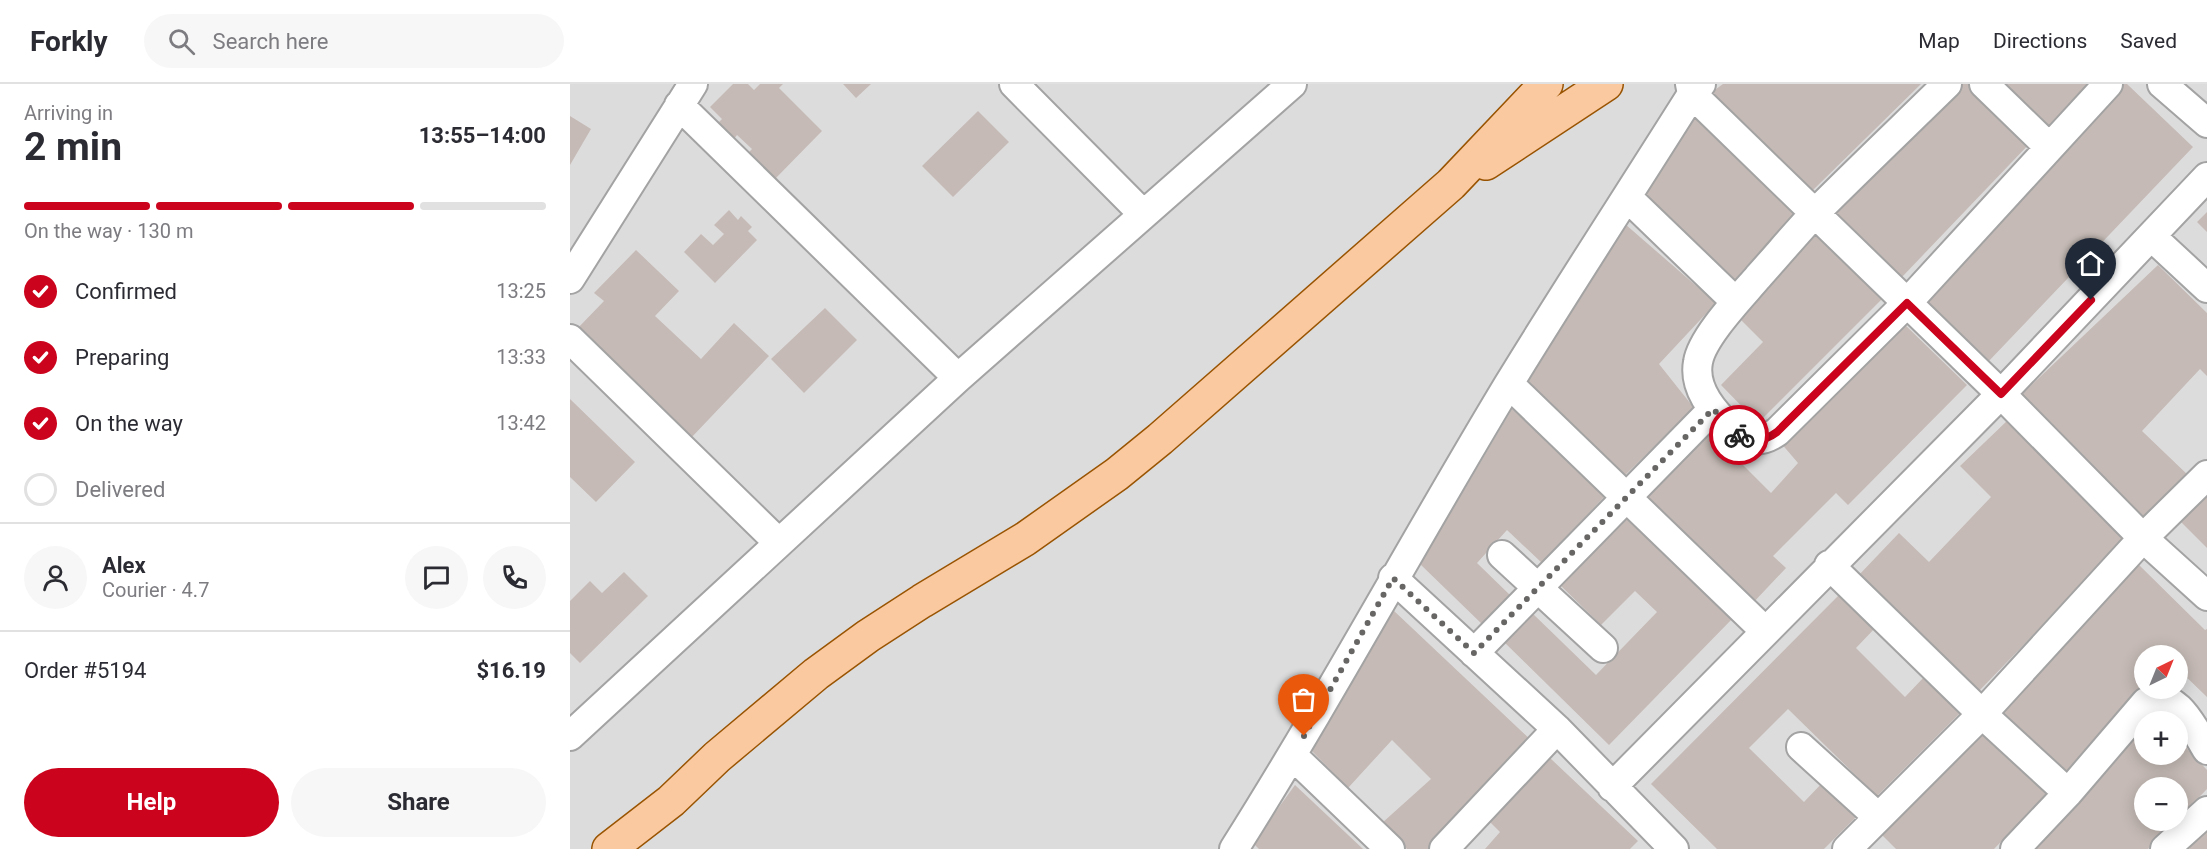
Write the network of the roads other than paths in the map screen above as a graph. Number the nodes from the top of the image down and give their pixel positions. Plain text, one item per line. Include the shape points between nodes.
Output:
1 (1014, 84) edge
2 (1292, 84) edge
3 (1546, 84) edge
4 (1606, 84) edge
5 (1947, 84) edge
6 (1984, 84) edge
7 (2108, 84) edge
8 (2162, 84) edge
9 (1700, 89) edge
10 (686, 95) edge
11 (2207, 123) edge
12 (2049, 147) junction
13 (2207, 177) edge
14 (1451, 184) junction
15 (1627, 196) junction
16 (1815, 213) junction
17 (1143, 214) junction
18 (2152, 237) junction
19 (570, 279) edge
20 (2207, 288) edge
21 (1736, 302) junction
22 (1907, 303) junction
23 (570, 339) edge
24 (958, 378) junction
25 (1509, 384) junction
26 (2001, 394) junction
27 (1713, 409) junction
28 (2207, 475) edge
29 (1627, 498) junction
30 (2143, 538) junction
31 (779, 543) junction
32 (1502, 555) dead end
33 (1829, 565) junction
34 (1393, 578) junction
35 (1538, 588) junction
36 (2207, 596) edge
37 (1765, 631) junction
38 (1603, 648) dead end
39 (1474, 653) junction
40 (1982, 714) junction
41 (1557, 729) junction
42 (570, 736) edge
43 (1802, 747) dead end
44 (2207, 750) edge
45 (1293, 756) junction
46 (1612, 786) junction
47 (2067, 793) junction
48 (671, 801) junction
49 (2207, 811) edge
50 (1866, 838) edge
51 (1661, 845) edge
52 (609, 849) edge
53 (635, 849) edge
54 (1234, 849) edge
55 (1390, 849) edge
56 (1444, 849) edge
57 (2015, 849) edge
58 (2165, 849) edge

1 - 17 street
2 - 17 street
3 - 14 main road
4 - 14 main road
5 - 16 street
6 - 12 street
7 - 12 street
8 - 11 street
9 - 15 street
9 - 16 street
10 - 19 street
10 - 24 street
12 - 22 street
13 - 18 street
14 - 48 main road via 1117,474 1026,539 922,601 816,674 741,735
15 - 21 street
15 - 25 street
16 - 21 street
16 - 22 street
17 - 24 street
18 - 20 street
18 - 26 street
21 - 27 street via 1698,360 1700,384
22 - 26 street
22 - 27 street via 1769,438 1750,440 1742,436
23 - 31 street
24 - 31 street
25 - 29 street
25 - 34 street
26 - 30 street
26 - 33 street
27 - 29 street
28 - 30 street
29 - 35 street
29 - 37 street
30 - 36 street
30 - 40 street
31 - 42 street
32 - 35 street
33 - 37 street
33 - 40 street
34 - 39 street
34 - 45 street
35 - 38 street
35 - 39 street
37 - 46 street
39 - 41 street
40 - 47 street
40 - 50 street
41 - 46 street
41 - 56 street
43 - 50 street
44 - 47 street via 2182,710 2170,701 2154,698 2137,711
45 - 54 street
45 - 55 street
46 - 51 street
47 - 57 street
48 - 52 main road
48 - 53 main road
49 - 58 street

